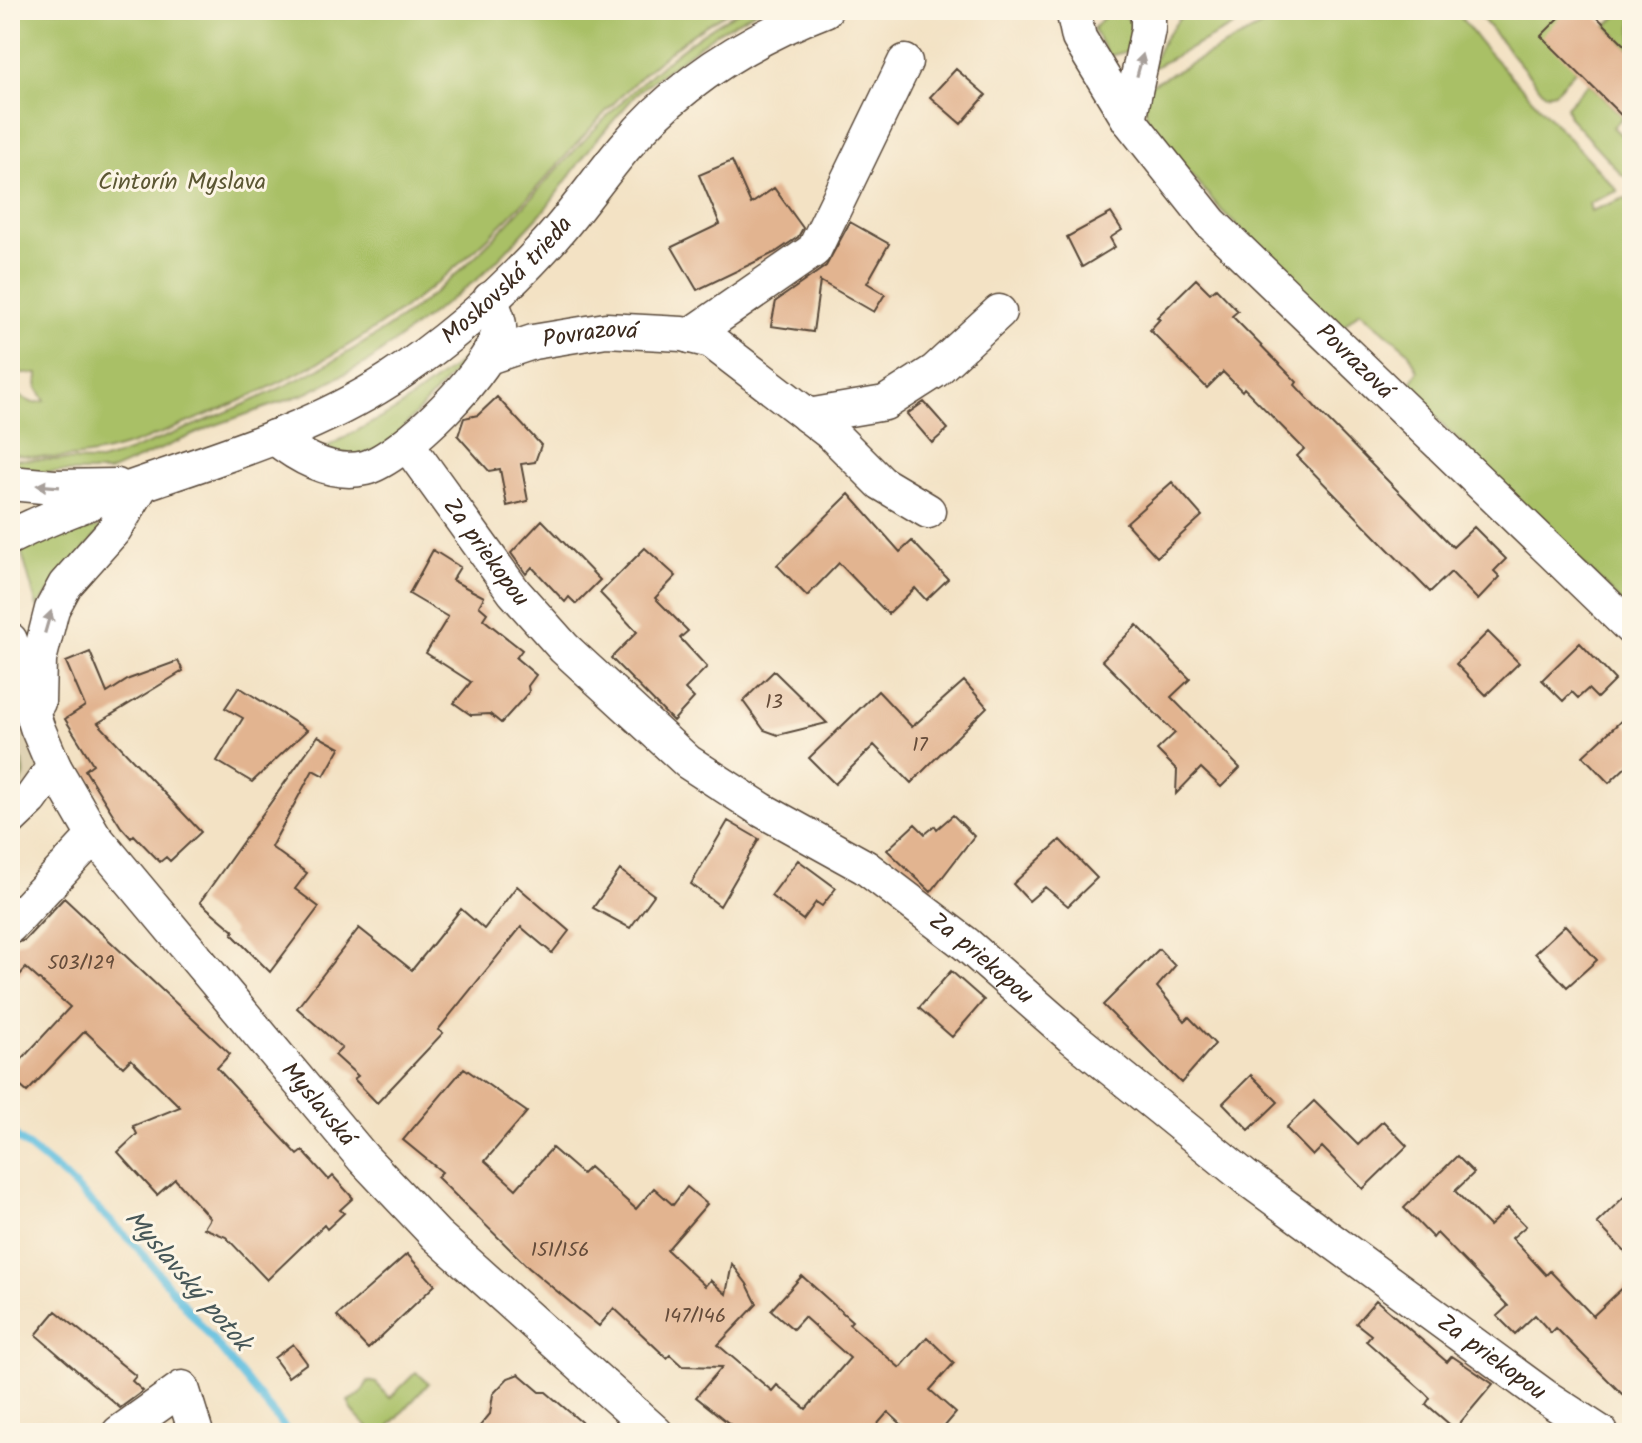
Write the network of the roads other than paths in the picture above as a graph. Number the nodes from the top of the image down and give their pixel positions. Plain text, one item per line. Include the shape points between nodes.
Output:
1 (825, 10) edge
2 (1073, 10) edge
3 (1148, 10) edge
4 (905, 62) dead end
5 (1129, 120) junction
6 (490, 299) junction
7 (999, 312) dead end
8 (690, 336) junction
9 (491, 356) junction
10 (808, 416) junction
11 (274, 437) junction
12 (407, 444) junction
13 (10, 483) edge
14 (141, 486) junction
15 (928, 511) dead end
16 (10, 537) edge
17 (1632, 629) edge
18 (10, 640) edge
19 (37, 727) junction
20 (54, 767) junction
21 (10, 819) edge
22 (94, 836) junction
23 (10, 926) edge
24 (119, 1433) edge
25 (196, 1433) edge
26 (656, 1433) edge
27 (1601, 1433) edge

1 - 6 street, Moskovská trieda via 741,48 660,109 546,246
2 - 5 street, Povrazová via 1079,38
5 -> 3 street
4 - 8 street via 814,250
5 - 17 street, Povrazová via 1211,223
6 - 9 street via 500,326
6 - 11 street, Moskovská trieda via 388,381
7 - 10 street via 935,371 885,403
8 - 9 street, Povrazová via 606,330 533,342
8 - 10 street, Povrazová via 711,341
9 - 12 street
10 - 15 street, Povrazová via 881,483
11 - 12 street via 323,467 338,469 365,468
11 - 14 street, Moskovská trieda
12 - 27 street, Za priekopou via 514,592 564,648 688,762 865,867 966,944 1245,1177
14 -> 13 street, Moskovská trieda
14 - 16 street, Moskovská trieda
19 -> 14 street, Myslavská via 39,660 52,609
18 - 19 street, Myslavská
19 - 20 street, Myslavská
20 - 21 street
20 - 22 street, Myslavská
22 - 23 street
22 - 26 street, Myslavská via 363,1158 436,1235
24 - 25 street via 182,1388

